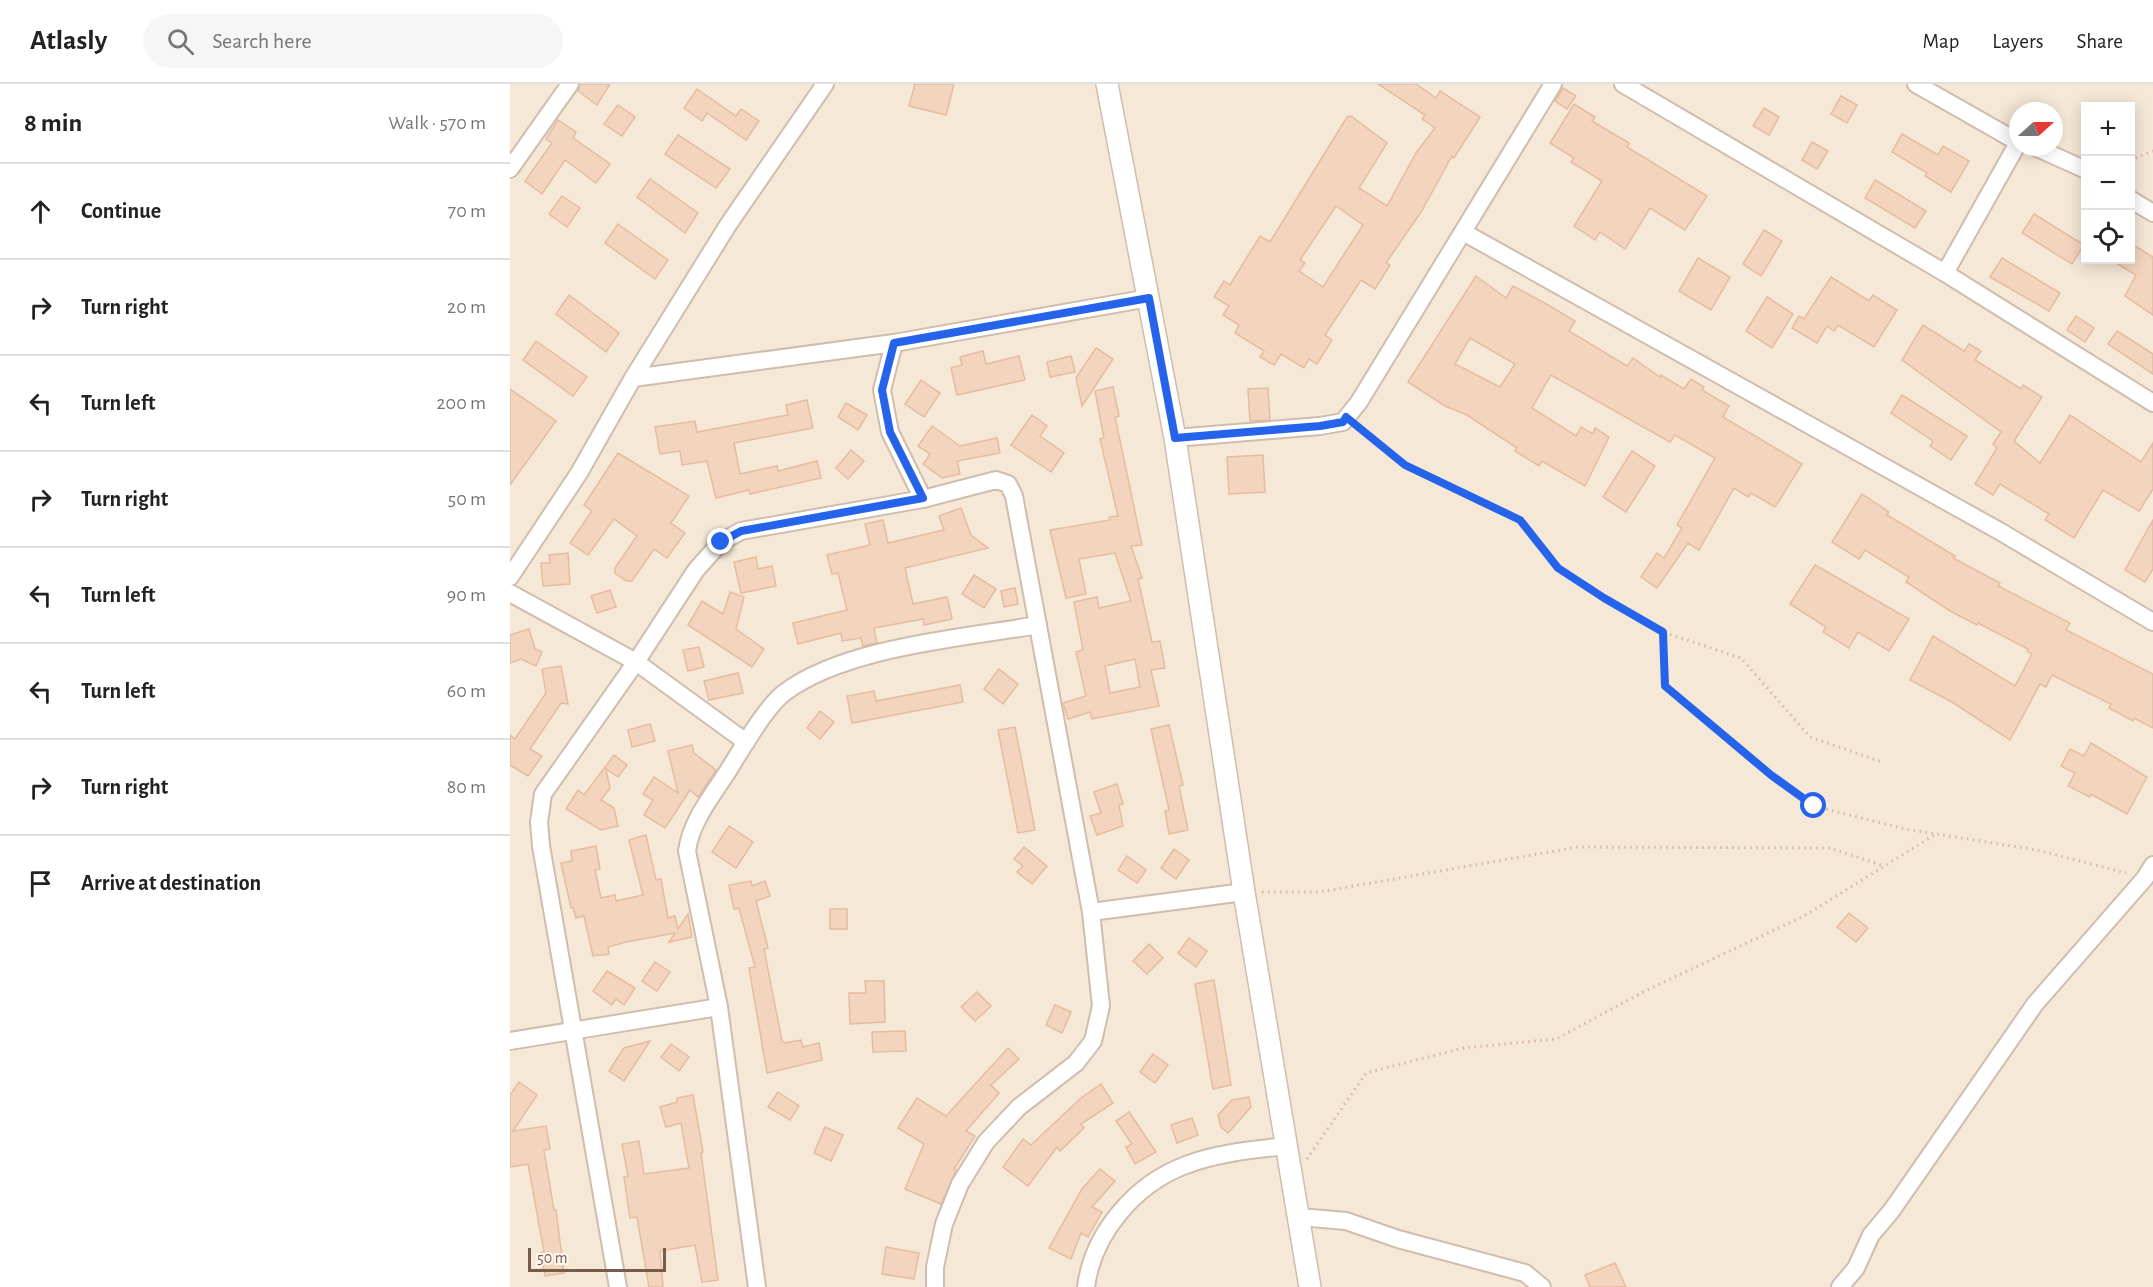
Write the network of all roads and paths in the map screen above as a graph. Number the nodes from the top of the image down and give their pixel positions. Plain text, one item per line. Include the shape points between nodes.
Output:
1 (570, 84) edge
2 (825, 84) edge
3 (1107, 84) edge
4 (1553, 84) edge
5 (1623, 84) edge
6 (1916, 84) edge
7 (2009, 137) edge
8 (2153, 151) edge
9 (2010, 156) edge
10 (2055, 156) edge
11 (2135, 158) edge
12 (2081, 168) edge
13 (510, 169) edge
14 (2135, 202) edge
15 (2153, 213) edge
16 (1463, 232) junction
17 (1945, 273) junction
18 (1149, 298) junction
19 (894, 343) junction
20 (633, 378) junction
21 (2153, 403) edge
22 (1346, 417) junction
23 (1175, 438) junction
24 (923, 498) junction
25 (510, 577) edge
26 (510, 593) edge
27 (2153, 622) edge
28 (1038, 625) junction
29 (1663, 632) junction
30 (636, 662) junction
31 (746, 742) junction
32 (1881, 762) dead end
33 (1936, 834) junction
34 (1884, 866) junction
35 (2149, 872) edge
36 (1244, 892) junction
37 (1091, 912) junction
38 (719, 1007) junction
39 (572, 1031) junction
40 (510, 1041) edge
41 (1285, 1146) junction
42 (1292, 1180) junction
43 (1299, 1217) junction
44 (618, 1287) edge
45 (757, 1287) edge
46 (935, 1287) edge
47 (1086, 1287) edge
48 (1311, 1287) edge
49 (1542, 1287) edge
50 (1840, 1287) edge

1 - 13 street
2 - 20 street via 728,225
3 - 18 street
4 - 16 street
5 - 17 street
6 - 7 street
8 - 11 path
9 - 17 street
10 - 12 street
14 - 15 street
16 - 22 street
16 - 27 street via 2001,532
17 - 21 street
18 - 19 street
18 - 23 street
19 - 20 street
19 - 24 street via 882,390 890,432
20 - 25 street via 579,473
22 - 23 street via 1343,422 1320,426
22 - 29 path via 1405,465 1520,520 1558,568
23 - 36 street
24 - 28 street via 996,480 1008,484 1014,496
24 - 30 street via 741,531 721,542 696,570
26 - 30 street
28 - 31 street via 860,657 811,675 782,695
28 - 37 street
29 - 32 path via 1741,658 1810,737
29 - 33 path via 1665,686 1771,775 1814,806
30 - 31 street
30 - 39 street via 543,794 541,846
31 - 38 street via 689,832 687,851
33 - 34 path
33 - 35 path
34 - 36 path via 1830,848 1578,847 1319,891
34 - 42 path via 1804,916 1647,990 1556,1039 1463,1048 1366,1074
35 - 50 street via 2035,1004 1871,1235 1856,1268
36 - 37 street
36 - 41 street
37 - 46 street via 1101,1005 1093,1041 1076,1063 1019,1107 986,1142 960,1184 944,1224
38 - 39 street
38 - 45 street
39 - 40 street
39 - 44 street
41 - 42 street
41 - 47 street via 1186,1165 1152,1182 1121,1210 1105,1233
42 - 43 street
43 - 48 street
43 - 49 street via 1346,1221 1525,1273

